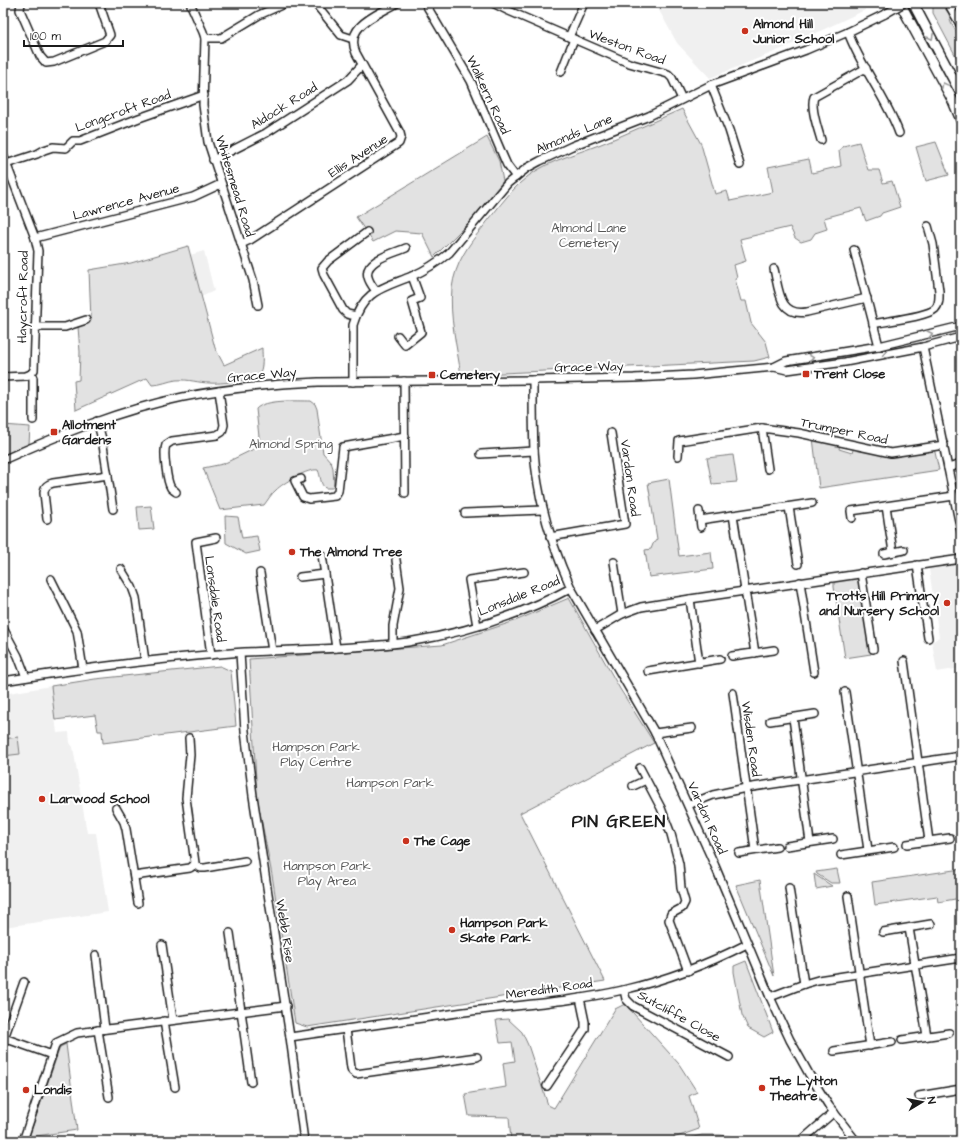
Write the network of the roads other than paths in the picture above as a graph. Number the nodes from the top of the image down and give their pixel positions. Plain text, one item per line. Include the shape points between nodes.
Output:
1 (21, 3) edge
2 (99, 3) edge
3 (190, 3) edge
4 (286, 3) edge
5 (315, 3) edge
6 (397, 3) edge
7 (425, 3) edge
8 (493, 3) edge
9 (584, 3) edge
10 (900, 3) edge
11 (904, 3) edge
12 (913, 3) edge
13 (948, 3) edge
14 (961, 26) edge
15 (848, 32) junction
16 (204, 38) junction
17 (572, 38) junction
18 (353, 39) junction
19 (362, 65) junction
20 (866, 68) junction
21 (560, 72) dead end
22 (710, 85) junction
23 (961, 94) edge
24 (204, 95) junction
25 (682, 99) junction
26 (961, 120) edge
27 (899, 133) dead end
28 (821, 140) dead end
29 (3, 155) edge
30 (213, 160) junction
31 (5, 165) edge
32 (740, 165) dead end
33 (516, 177) junction
34 (221, 184) junction
35 (928, 226) dead end
36 (367, 232) dead end
37 (35, 238) junction
38 (241, 244) junction
39 (406, 248) dead end
40 (854, 250) dead end
41 (774, 269) dead end
42 (412, 276) junction
43 (376, 291) junction
44 (867, 298) junction
45 (258, 305) dead end
46 (356, 316) junction
47 (86, 320) dead end
48 (873, 324) junction
49 (961, 326) edge
50 (34, 327) junction
51 (398, 336) dead end
52 (961, 337) edge
53 (879, 346) junction
54 (923, 347) junction
55 (774, 367) junction
56 (31, 374) junction
57 (3, 377) edge
58 (533, 380) junction
59 (404, 381) junction
60 (353, 382) junction
61 (219, 391) junction
62 (33, 420) dead end
63 (97, 421) junction
64 (762, 428) junction
65 (611, 433) dead end
66 (405, 436) junction
67 (944, 445) junction
68 (534, 451) junction
69 (481, 454) dead end
70 (678, 456) dead end
71 (3, 460) edge
72 (961, 464) edge
73 (948, 468) junction
74 (768, 469) dead end
75 (108, 475) junction
76 (295, 481) dead end
77 (176, 492) dead end
78 (405, 493) dead end
79 (954, 496) junction
80 (812, 503) dead end
81 (886, 506) junction
82 (789, 507) junction
83 (113, 509) dead end
84 (543, 510) junction
85 (699, 511) dead end
86 (465, 513) dead end
87 (733, 515) junction
88 (852, 518) dead end
89 (47, 519) dead end
90 (961, 531) edge
91 (550, 537) junction
92 (216, 538) dead end
93 (904, 550) dead end
94 (893, 552) junction
95 (884, 554) dead end
96 (322, 555) dead end
97 (961, 559) edge
98 (396, 560) dead end
99 (614, 562) dead end
100 (798, 564) dead end
101 (917, 565) junction
102 (121, 569) dead end
103 (524, 572) dead end
104 (260, 573) dead end
105 (861, 573) junction
106 (325, 574) junction
107 (300, 577) dead end
108 (51, 579) dead end
109 (800, 582) junction
110 (571, 588) junction
111 (744, 590) junction
112 (690, 598) junction
113 (622, 614) junction
114 (477, 626) junction
115 (3, 628) edge
116 (595, 630) junction
117 (928, 638) dead end
118 (394, 644) junction
119 (336, 648) junction
120 (873, 649) dead end
121 (774, 650) dead end
122 (272, 651) junction
123 (240, 653) junction
124 (755, 653) junction
125 (211, 655) junction
126 (732, 656) dead end
127 (720, 659) dead end
128 (145, 661) junction
129 (904, 661) dead end
130 (699, 662) junction
131 (83, 669) junction
132 (648, 671) dead end
133 (814, 672) dead end
134 (26, 677) junction
135 (3, 681) edge
136 (916, 682) dead end
137 (908, 684) junction
138 (845, 692) dead end
139 (733, 693) dead end
140 (856, 708) dead end
141 (848, 710) junction
142 (815, 714) dead end
143 (793, 718) junction
144 (770, 721) dead end
145 (692, 728) dead end
146 (655, 733) junction
147 (189, 738) dead end
148 (961, 756) edge
149 (918, 762) junction
150 (640, 768) dead end
151 (856, 772) junction
152 (646, 780) junction
153 (801, 780) junction
154 (633, 786) dead end
155 (746, 788) junction
156 (688, 805) junction
157 (116, 808) dead end
158 (950, 838) dead end
159 (833, 839) dead end
160 (929, 840) junction
161 (810, 842) junction
162 (907, 844) dead end
163 (787, 846) dead end
164 (777, 847) dead end
165 (894, 847) dead end
166 (755, 850) junction
167 (868, 850) junction
168 (739, 853) dead end
169 (841, 855) dead end
170 (245, 861) dead end
171 (194, 865) junction
172 (134, 876) junction
173 (789, 888) dead end
174 (848, 896) dead end
175 (138, 903) dead end
176 (931, 924) dead end
177 (909, 928) junction
178 (883, 932) dead end
179 (230, 933) dead end
180 (747, 944) junction
181 (162, 945) dead end
182 (96, 954) dead end
183 (961, 958) edge
184 (915, 965) junction
185 (688, 970) junction
186 (860, 974) junction
187 (24, 982) dead end
188 (804, 984) junction
189 (624, 990) junction
190 (770, 997) junction
191 (580, 998) junction
192 (286, 1006) junction
193 (241, 1011) junction
194 (173, 1020) junction
195 (164, 1022) junction
196 (346, 1029) junction
197 (102, 1030) junction
198 (949, 1033) dead end
199 (927, 1036) junction
200 (290, 1037) junction
201 (902, 1040) dead end
202 (892, 1042) dead end
203 (870, 1046) junction
204 (834, 1051) dead end
205 (52, 1055) junction
206 (477, 1057) dead end
207 (729, 1057) dead end
208 (251, 1082) dead end
209 (548, 1086) dead end
210 (175, 1087) dead end
211 (961, 1089) edge
212 (919, 1096) dead end
213 (109, 1097) dead end
214 (834, 1112) junction
215 (22, 1141) edge
216 (304, 1141) edge
217 (801, 1141) edge
218 (856, 1141) edge

1 - 2 street via 20,10 40,56 46,63 105,41 110,35
3 - 16 street, Whitesmead Road
4 - 16 street via 259,15 221,38
5 - 18 street via 341,35
6 - 18 street via 361,25
7 - 33 street, Walkern Road via 472,81 502,156
8 - 17 street, Weston Road
9 - 17 street, Weston Road
26 -> 10 main road
11 - 15 street, Almonds Lane, bridge
12 -> 23 main road
13 - 14 street
15 - 20 street
15 - 22 street, Almonds Lane
16 - 24 street, Whitesmead Road
17 - 21 street, Weston Road
17 - 25 street, Weston Road via 629,63 668,74
18 - 19 street, Ellis Avenue
19 - 30 street, Aldock Road via 348,80 266,133
19 - 38 street, Ellis Avenue via 400,133 399,143
20 - 27 street
20 - 28 street via 814,97 812,103
22 - 25 street, Almonds Lane
22 - 32 street via 730,130
24 - 30 street, Whitesmead Road via 207,135
24 - 31 street, Longcroft Road via 80,141 72,141 66,148 53,147
25 - 33 street, Almonds Lane via 649,116 554,154 527,168
29 - 31 street, Haycroft Road
30 - 34 street, Whitesmead Road
31 - 37 street, Haycroft Road
33 - 42 street, Almonds Lane via 508,183 449,253
34 - 37 street, Lawrence Avenue via 193,197
34 - 38 street, Whitesmead Road
35 - 48 street via 939,291 937,306 926,314
36 - 46 street via 322,268 343,310
37 - 50 street, Haycroft Road via 38,262
38 - 45 street, Whitesmead Road
39 - 43 street via 372,263 368,274
40 - 44 street
41 - 44 street via 783,303 788,310 798,314
42 - 43 street, Almonds Lane
42 - 51 street via 420,298 412,301 421,332 404,345
43 - 46 street, Almonds Lane via 366,300
44 - 48 street
46 - 60 street, Almonds Lane via 352,332
47 - 50 street via 65,327
48 - 53 street
53 -> 49 street, Grace Way
50 - 56 street, Haycroft Road via 34,370
52 - 54 street, Grace Way
55 -> 53 street, Grace Way via 786,361
54 -> 55 street, Grace Way via 787,370
54 - 67 street
55 - 58 street, Grace Way via 626,378
56 - 57 street
56 - 62 street, Haycroft Road
58 - 59 street, Grace Way
58 - 68 street, Vardon Road
59 - 60 street, Grace Way
59 - 66 street
60 - 61 street, Grace Way via 284,384
61 - 63 street, Grace Way via 159,403
61 - 77 street, Grace Way via 224,425 222,432 217,435 172,441 166,446 164,451 169,484
63 - 71 street, Grace Way
63 - 75 street
64 - 67 street, Trumper Road via 799,433 891,453
64 - 70 street, Trumper Road via 679,441
64 - 74 street
65 - 91 street, Vardon Road via 625,524
66 - 76 street via 343,447 338,491 335,496 309,499 303,497
66 - 78 street
67 - 73 street
68 - 69 street
68 - 84 street, Vardon Road
72 - 73 street
73 - 79 street
75 - 83 street
75 - 89 street via 48,485 44,490
79 - 81 street
79 - 90 street
80 - 82 street
81 - 88 street via 851,511
81 - 94 street
82 - 87 street
82 - 100 street
84 - 86 street
84 - 91 street, Vardon Road
85 - 87 street via 701,523
87 - 111 street
91 - 110 street, Vardon Road
92 - 125 street, Lonsdale Road via 196,542
93 - 94 street
94 - 95 street
96 - 106 street
97 - 101 street
98 - 118 street via 400,588 393,626
99 - 113 street
101 - 105 street
101 - 117 street
102 - 128 street via 136,598
103 - 114 street, Lonsdale Road via 469,580
104 - 122 street
105 - 109 street
105 - 120 street
106 - 107 street
106 - 119 street
108 - 131 street via 77,631
109 - 111 street
109 - 133 street via 815,652
110 - 114 street, Lonsdale Road via 515,613
110 - 116 street, Vardon Road
111 - 112 street
111 - 124 street
112 - 113 street via 641,607
112 - 130 street
113 - 116 street
114 - 118 street, Lonsdale Road
115 - 134 street
116 - 146 street, Vardon Road
118 - 119 street, Lonsdale Road
119 - 122 street, Lonsdale Road
121 - 124 street
122 - 123 street, Lonsdale Road
123 - 125 street, Lonsdale Road
123 - 192 street, Webb Rise via 253,796
124 - 126 street
125 - 128 street, Lonsdale Road
127 - 130 street
128 - 131 street, Lonsdale Road
129 - 137 street
130 - 132 street
131 - 134 street, Lonsdale Road
134 - 135 street, Lonsdale Road
136 - 137 street
137 - 149 street
138 - 141 street
139 - 155 street, Wisden Road
140 - 141 street
141 - 151 street
142 - 143 street, Wisden Road
143 - 144 street, Wisden Road
143 - 153 street
145 - 146 street
146 - 156 street, Vardon Road
147 - 171 street via 186,798
148 - 149 street, Wisden Road
149 - 151 street, Wisden Road
149 - 160 street
150 - 152 street
151 - 153 street, Wisden Road
151 - 167 street
152 - 154 street
152 - 185 street via 661,808 679,864 685,902 682,908 671,914 669,920
153 - 155 street, Wisden Road
153 - 161 street
155 - 156 street, Wisden Road via 713,795
155 - 166 street, Wisden Road
156 - 180 street, Vardon Road
157 - 172 street via 126,825
158 - 160 street
159 - 161 street
160 - 162 street
161 - 163 street
164 - 166 street
165 - 167 street
166 - 168 street
167 - 169 street
170 - 171 street via 205,868
171 - 172 street via 190,868
172 - 175 street
173 - 188 street via 789,913
174 - 186 street
176 - 177 street
177 - 178 street
177 - 184 street
179 - 193 street
180 - 185 street, Meredith Road
180 - 190 street, Vardon Road
181 - 194 street
182 - 197 street
183 - 184 street
184 - 186 street
184 - 199 street
185 - 189 street, Meredith Road
186 - 188 street
186 - 203 street
187 - 205 street via 4,1038
188 - 190 street
189 - 191 street, Meredith Road
189 - 207 street, Sutcliffe Close via 626,999 633,1006
190 - 214 street, Vardon Road via 790,1040
191 - 196 street, Meredith Road
191 - 209 street via 585,1029
192 - 193 street
192 - 200 street, Webb Rise
193 - 194 street
193 - 208 street
194 - 195 street
195 - 197 street
195 - 210 street
196 - 200 street, Meredith Road
196 - 206 street via 351,1068 356,1074
197 - 205 street via 77,1033 56,1043
197 - 213 street
198 - 199 street
199 - 201 street
200 - 216 street, Webb Rise
202 - 203 street
203 - 204 street
205 - 215 street
211 - 212 street
214 - 217 street
214 - 218 street, Vardon Road

